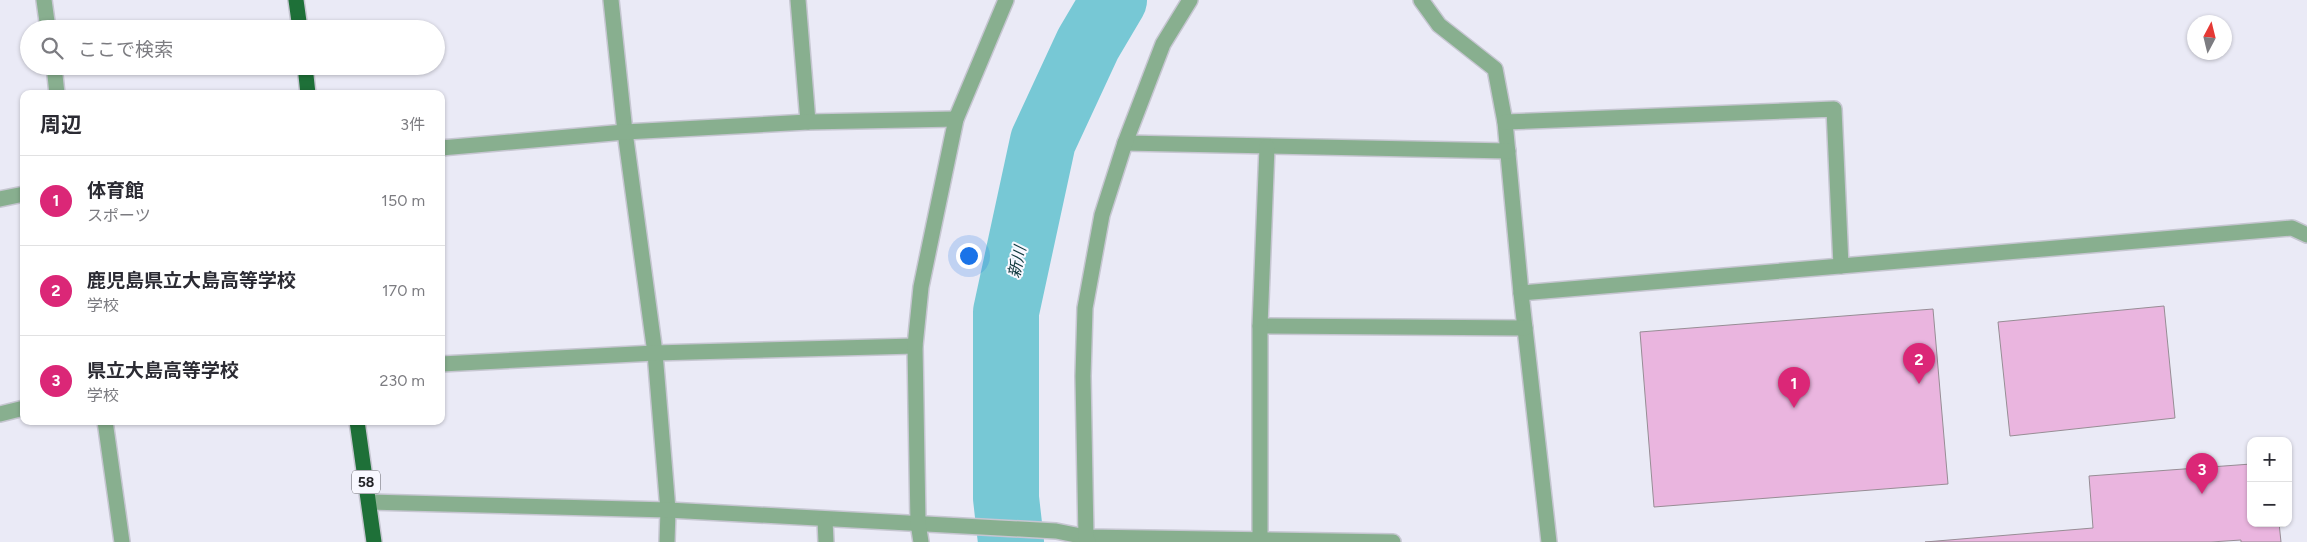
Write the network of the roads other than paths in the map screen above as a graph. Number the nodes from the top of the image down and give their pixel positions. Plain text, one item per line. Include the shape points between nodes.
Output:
1 (44, 0) edge
2 (296, 0) edge
3 (611, 0) edge
4 (798, 0) edge
5 (1006, 0) edge
6 (1190, 0) edge
7 (1421, 0) edge
8 (47, 20) edge
9 (299, 20) edge
10 (55, 75) edge
11 (306, 75) edge
12 (57, 90) edge
13 (308, 90) edge
14 (956, 119) junction
15 (808, 122) junction
16 (1505, 122) junction
17 (625, 132) junction
18 (1125, 143) junction
19 (1267, 146) junction
20 (445, 148) edge
21 (1508, 151) junction
22 (20, 195) edge
23 (0, 199) edge
24 (2307, 234) edge
25 (1841, 266) junction
26 (1521, 293) junction
27 (1260, 326) junction
28 (1525, 328) junction
29 (915, 346) junction
30 (655, 352) junction
31 (445, 364) edge
32 (20, 409) edge
33 (0, 414) edge
34 (106, 425) edge
35 (358, 425) edge
36 (369, 502) junction
37 (668, 510) junction
38 (825, 520) junction
39 (918, 523) junction
40 (1087, 540) edge
41 (1260, 541) edge
42 (122, 542) edge
43 (374, 542) edge
44 (667, 542) edge
45 (826, 542) edge
46 (921, 542) edge
47 (1393, 542) edge
48 (1549, 542) edge

1 - 8 street
2 - 9 highway
3 - 17 street
4 - 15 street
5 - 14 street
6 - 18 street via 1163,44
7 - 16 street via 1439,25 1495,69
10 - 12 street
11 - 13 highway
14 - 15 street
14 - 29 street via 921,288
15 - 17 street
16 - 21 street
16 - 25 street via 1834,108
17 - 20 street
17 - 30 street
18 - 19 street
18 - 40 street via 1102,215 1085,308 1083,376
19 - 21 street
19 - 27 street
21 - 26 street
22 - 23 street
24 - 25 street via 2292,228
25 - 26 street
26 - 28 street
27 - 28 street
27 - 41 street
28 - 48 street
29 - 30 street
29 - 39 street
30 - 31 street
30 - 37 street
32 - 33 street
34 - 42 street
35 - 36 highway, 58
36 - 37 street
36 - 43 highway, 58
37 - 38 street
37 - 44 street
38 - 39 street
38 - 45 street
39 - 40 street via 1056,531
39 - 46 street
40 - 41 street
41 - 47 street

